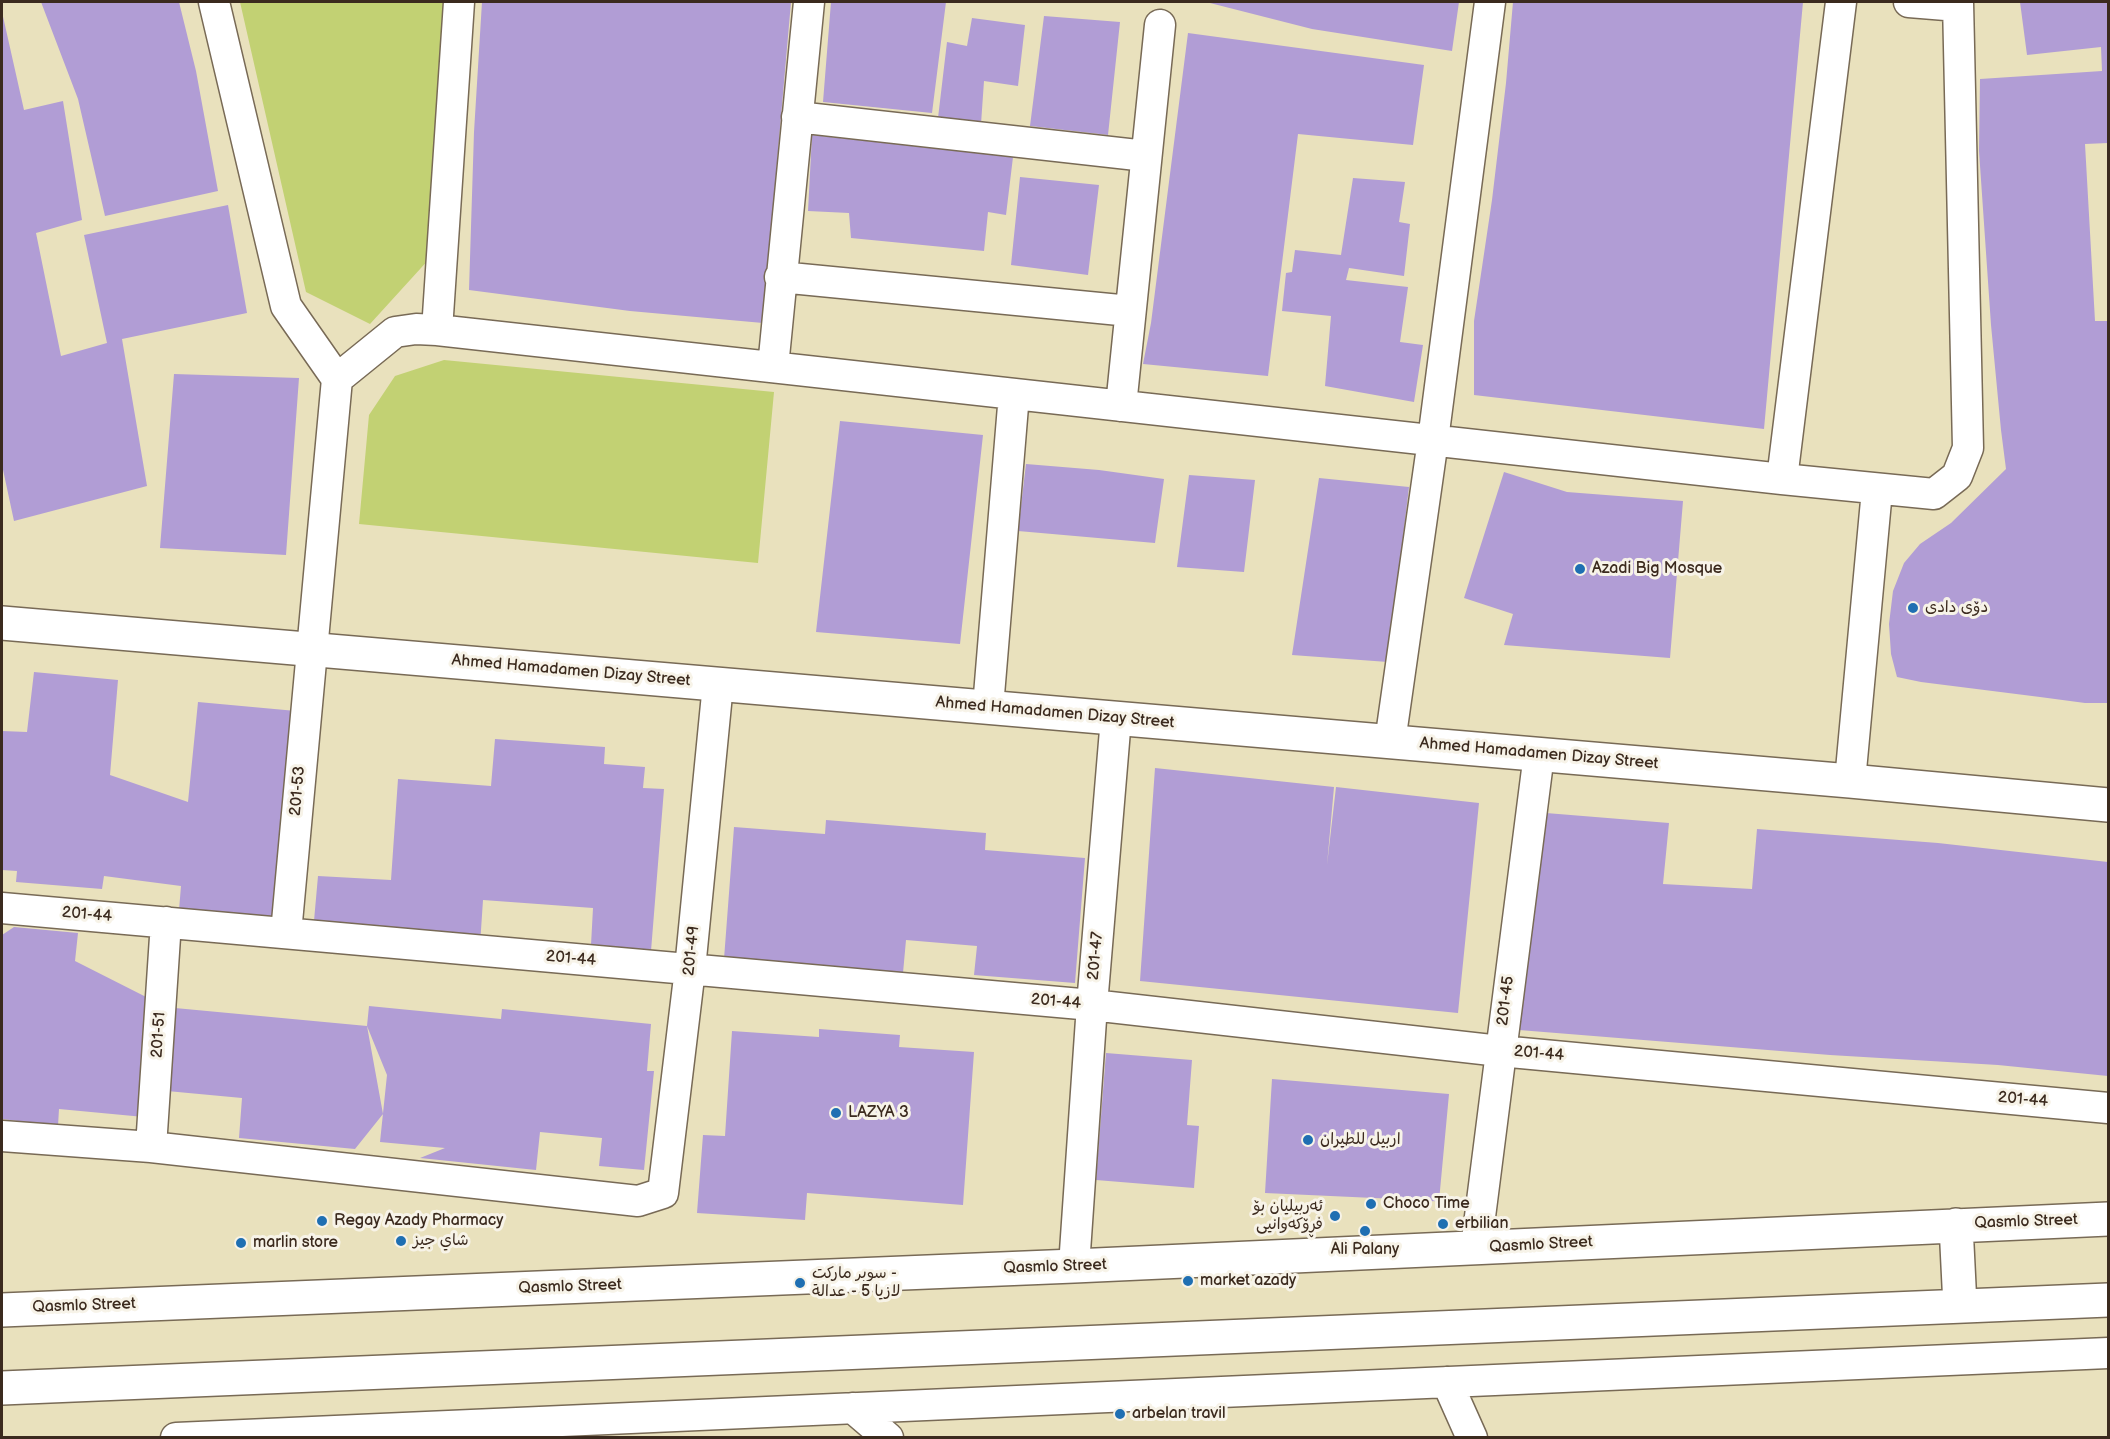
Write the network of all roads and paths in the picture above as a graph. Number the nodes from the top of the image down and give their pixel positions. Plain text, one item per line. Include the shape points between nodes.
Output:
1 (214, 2) edge
2 (459, 2) edge
3 (809, 2) edge
4 (1490, 2) edge
5 (1841, 2) edge
6 (1909, 2) edge
7 (1958, 4) edge
8 (1160, 25) dead end
9 (797, 117) junction
10 (1146, 156) junction
11 (780, 277) junction
12 (1130, 310) junction
13 (437, 330) junction
14 (773, 367) junction
15 (337, 379) junction
16 (1014, 394) junction
17 (1120, 406) junction
18 (1433, 440) junction
19 (1782, 479) junction
20 (1877, 490) junction
21 (2, 622) edge
22 (311, 649) junction
23 (718, 684) junction
24 (988, 707) junction
25 (1116, 718) junction
26 (1390, 741) junction
27 (1539, 754) junction
28 (1850, 781) junction
29 (2109, 805) edge
30 (2, 908) edge
31 (166, 922) junction
32 (286, 933) junction
33 (690, 969) junction
34 (1092, 1005) junction
35 (1500, 1051) junction
36 (2109, 1108) edge
37 (2, 1136) edge
38 (151, 1148) junction
39 (2109, 1219) edge
40 (1956, 1225) junction
41 (1476, 1248) junction
42 (1074, 1266) junction
43 (2109, 1300) edge
44 (1960, 1306) junction
45 (2, 1310) edge
46 (2109, 1353) edge
47 (1447, 1382) junction
48 (2, 1388) edge
49 (853, 1408) junction
50 (616, 1419) junction
51 (538, 1430) edge
52 (176, 1437) edge
53 (638, 1437) edge
54 (888, 1437) edge
55 (1472, 1437) edge

1 - 15 street via 286,306
2 - 13 street
3 - 9 street
4 - 18 street
5 - 19 street
6 - 7 street
7 - 20 street via 1968,448 1957,476 1934,494
8 - 10 street
9 - 10 street
9 - 11 street
10 - 12 street
11 - 12 street
11 - 14 street
12 - 17 street
13 - 14 street
13 - 15 street via 395,332
14 - 16 street
15 - 22 street, 201-53
16 - 17 street
16 - 24 street
17 - 18 street
18 - 19 street
18 - 26 street
19 - 20 street
20 - 28 street
21 - 22 main road, Ahmed Hamadamen Dizay Street
22 - 23 main road, Ahmed Hamadamen Dizay Street
22 - 32 street, 201-53
23 - 24 main road, Ahmed Hamadamen Dizay Street
23 - 33 street, 201-49
24 - 25 main road, Ahmed Hamadamen Dizay Street
25 - 26 main road, Ahmed Hamadamen Dizay Street
25 - 34 street, 201-47
26 - 27 main road, Ahmed Hamadamen Dizay Street
27 - 28 main road, Ahmed Hamadamen Dizay Street
27 - 35 street, 201-45
28 - 29 main road, Ahmed Hamadamen Dizay Street
30 - 31 street, 201-44
31 - 32 street, 201-44
31 - 38 street, 201-51
32 - 33 street, 201-44
33 - 34 street, 201-44
33 - 38 street, 201-49 via 663,1193 639,1201
34 - 35 street, 201-44
34 - 42 street, 201-47
35 - 36 street, 201-44
35 - 41 street, 201-45
37 - 38 street
39 - 40 main road, Qasmlo Street
40 - 41 main road, Qasmlo Street
40 - 44 main road
41 - 42 main road, Qasmlo Street
42 - 45 main road, Qasmlo Street
43 - 44 main road
44 - 48 main road
46 - 47 street
47 - 49 street
47 - 55 street
49 - 50 street
49 - 54 street
50 - 51 street
50 - 53 street
51 - 52 street

